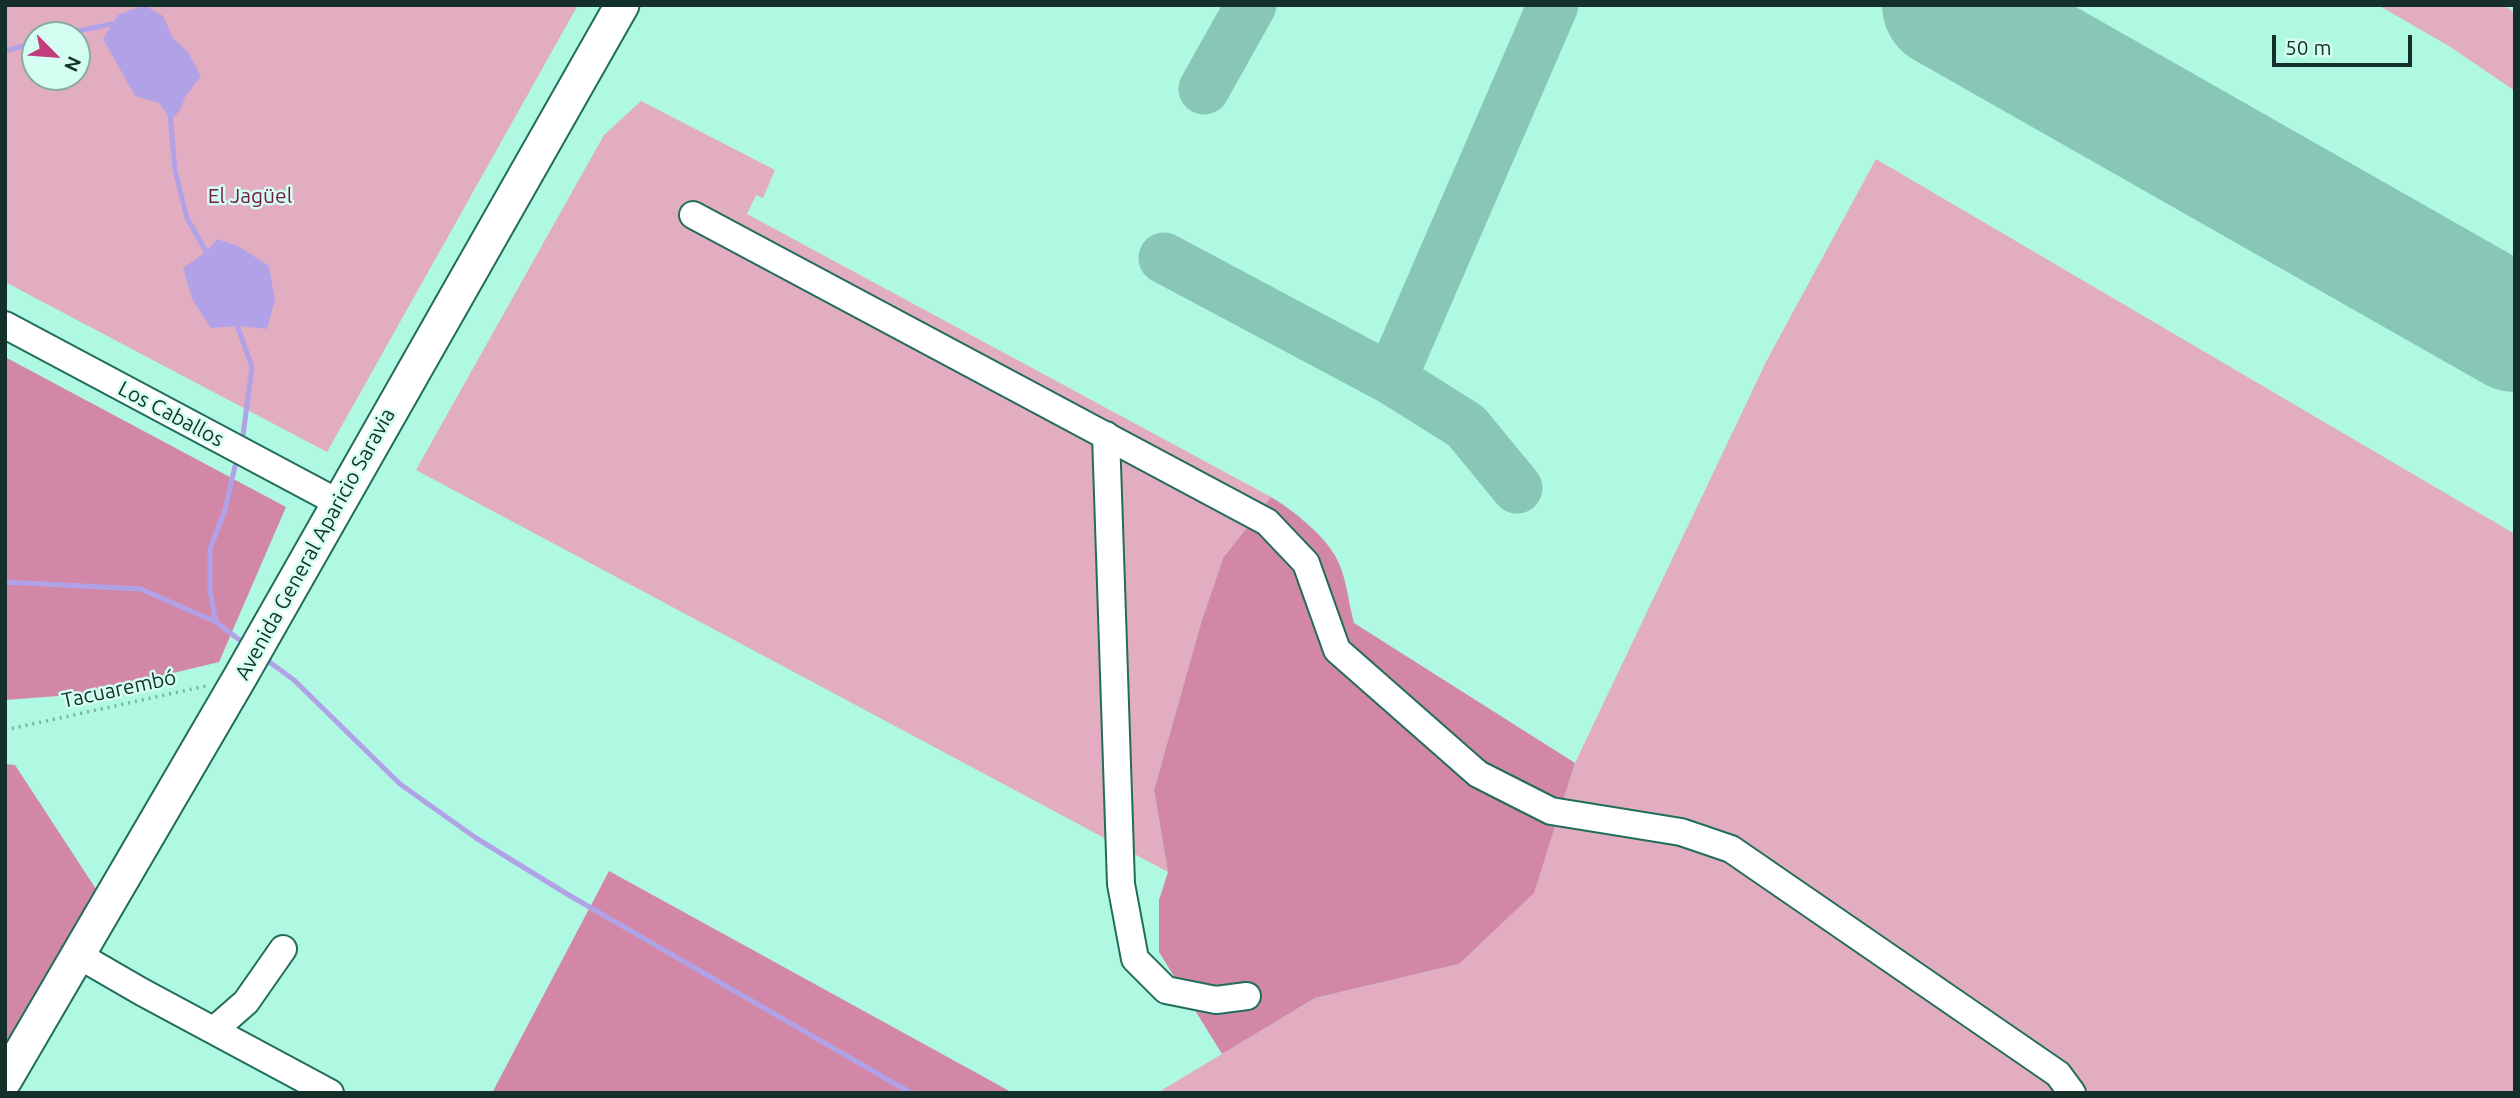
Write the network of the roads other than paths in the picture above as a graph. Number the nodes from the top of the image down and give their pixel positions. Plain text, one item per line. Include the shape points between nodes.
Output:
1 (622, 5) edge
2 (693, 215) dead end
3 (5, 325) edge
4 (1106, 435) junction
5 (337, 502) junction
6 (283, 949) dead end
7 (79, 955) junction
8 (1247, 996) dead end
9 (214, 1030) junction
10 (5, 1080) edge
11 (330, 1093) edge
12 (2072, 1093) edge

1 - 5 main road, Avenida General Aparicio Saravia
2 - 4 street
3 - 5 street, Los Caballos
4 - 8 street via 1121,884 1135,959 1166,990 1216,1000
4 - 12 street via 1267,522 1306,563 1337,650 1478,774 1551,811 1681,832 1731,849 2058,1074
5 - 7 main road, Avenida General Aparicio Saravia
6 - 9 street via 251,996
7 - 9 street
7 - 10 main road, Avenida General Aparicio Saravia
9 - 11 street

